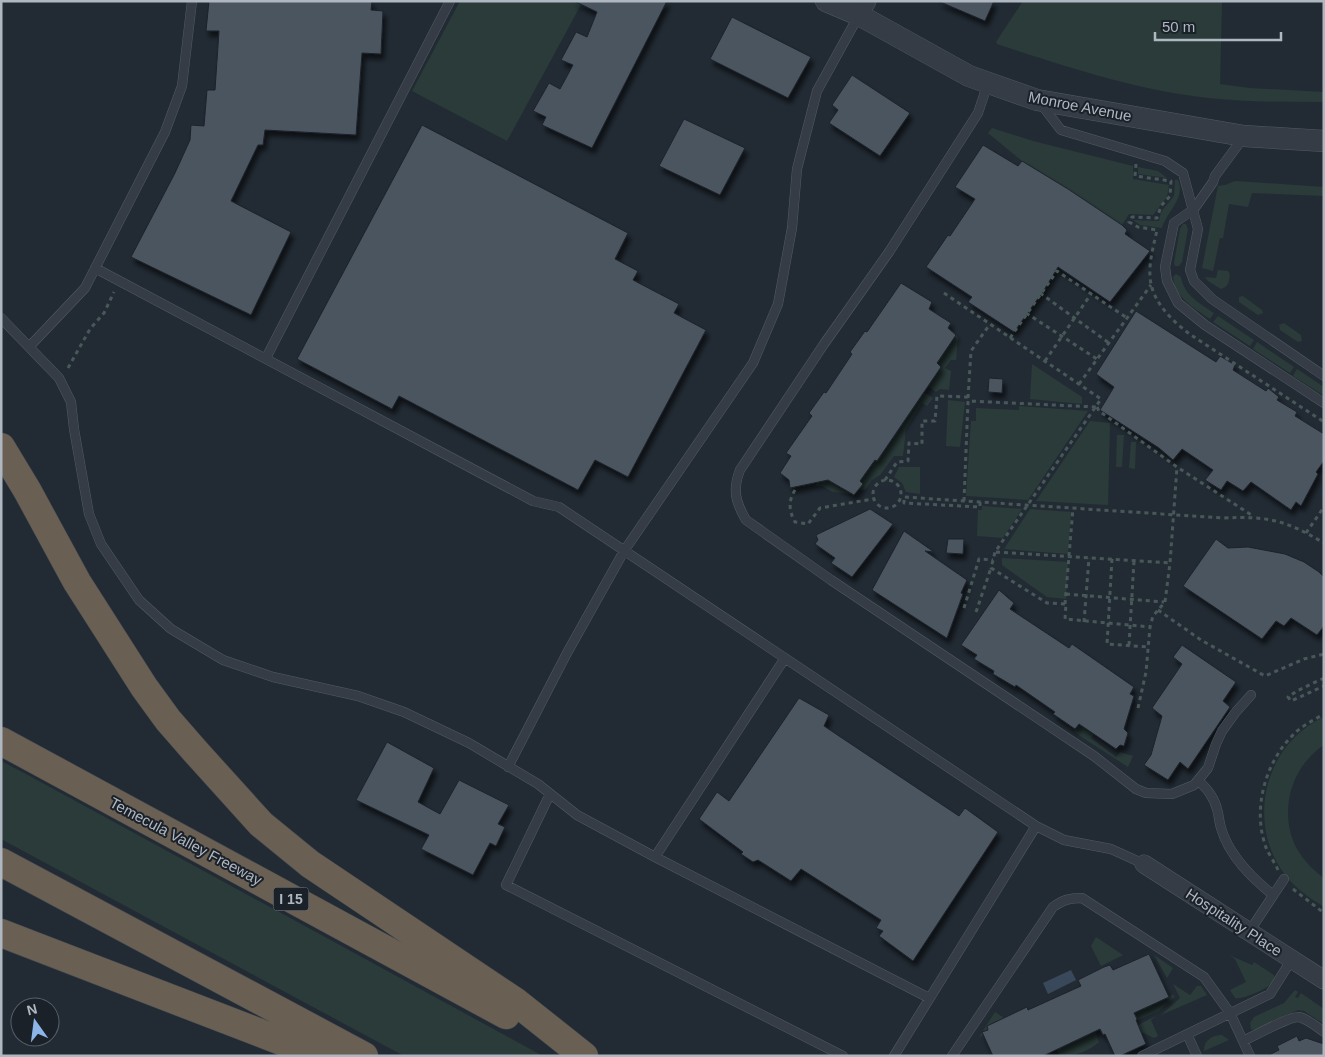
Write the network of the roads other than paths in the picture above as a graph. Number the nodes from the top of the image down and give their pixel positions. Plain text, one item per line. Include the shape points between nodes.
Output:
1 (192, 1) edge
2 (826, 1) edge
3 (446, 3) edge
4 (863, 8) edge
5 (988, 83) junction
6 (1038, 100) junction
7 (1244, 136) junction
8 (1324, 141) edge
9 (1194, 210) junction
10 (96, 268) junction
11 (1, 318) edge
12 (29, 347) junction
13 (266, 358) junction
14 (1324, 376) edge
15 (1324, 403) edge
16 (1, 447) edge
17 (624, 551) junction
18 (785, 658) junction
19 (1251, 695) dead end
20 (1, 742) edge
21 (508, 766) junction
22 (1198, 780) junction
23 (550, 794) junction
24 (1036, 826) junction
25 (655, 857) junction
26 (1, 862) edge
27 (1144, 864) joint
28 (1284, 878) road end
29 (1273, 895) junction
30 (1249, 932) junction
31 (1, 933) edge
32 (1292, 959) junction
33 (1324, 980) edge
34 (930, 998) junction
35 (1230, 1013) junction
36 (1324, 1032) edge
37 (1187, 1034) junction
38 (1243, 1041) junction
39 (320, 1056) edge
40 (364, 1056) edge
41 (583, 1056) edge
42 (843, 1056) edge
43 (894, 1056) edge
44 (952, 1056) edge
45 (1142, 1056) edge
46 (1197, 1056) edge
47 (1250, 1056) edge

1 - 10 lane via 182,86 165,132
2 - 4 street, Monroe Avenue
3 - 13 lane
4 - 5 street, Monroe Avenue via 970,76
4 - 17 lane via 817,91 796,169 792,228 778,304 753,363
5 - 6 street, Monroe Avenue
5 - 22 lane via 978,113 889,252 740,470 734,490 746,520 1094,756 1136,788 1172,794 1194,785
6 - 7 street, Monroe Avenue
6 - 9 lane via 1061,130 1165,161 1183,173
7 - 8 street, Monroe Avenue
7 - 9 lane
9 - 14 lane via 1198,229 1190,270 1194,281 1212,298
9 - 15 lane via 1174,223 1165,267 1167,281 1178,303 1205,325
10 - 12 lane via 86,288
10 - 13 lane
11 - 12 lane
12 - 21 lane via 58,378 71,402 89,514 101,544 139,600 171,629 223,660 273,677 358,696 404,712
13 - 17 lane via 533,501 559,507
16 - 41 highway via 77,582 144,687 168,720 255,817 310,864 516,1002
17 - 18 lane
17 - 21 lane via 566,653
18 - 24 lane
18 - 25 lane
19 - 22 lane via 1222,732 1208,768
20 - 41 highway, Temecula Valley Freeway / I 15
21 - 23 lane
22 - 29 lane via 1211,794 1221,828 1241,865
23 - 25 lane via 577,815
23 - 42 lane via 506,885
24 - 27 lane via 1064,840 1111,850
24 - 34 lane
25 - 34 lane
26 - 40 highway
27 - 30 street, Hospitality Place
28 - 29 lane
29 - 30 lane
30 - 32 street, Hospitality Place
31 - 39 highway
32 - 33 street, Hospitality Place
32 - 35 lane via 1270,994
34 - 43 lane
35 - 37 lane
35 - 38 lane
35 - 44 lane via 1204,977 1082,898 1067,898 1053,907
36 - 38 lane via 1298,1017
37 - 45 lane
37 - 46 lane
38 - 47 lane

